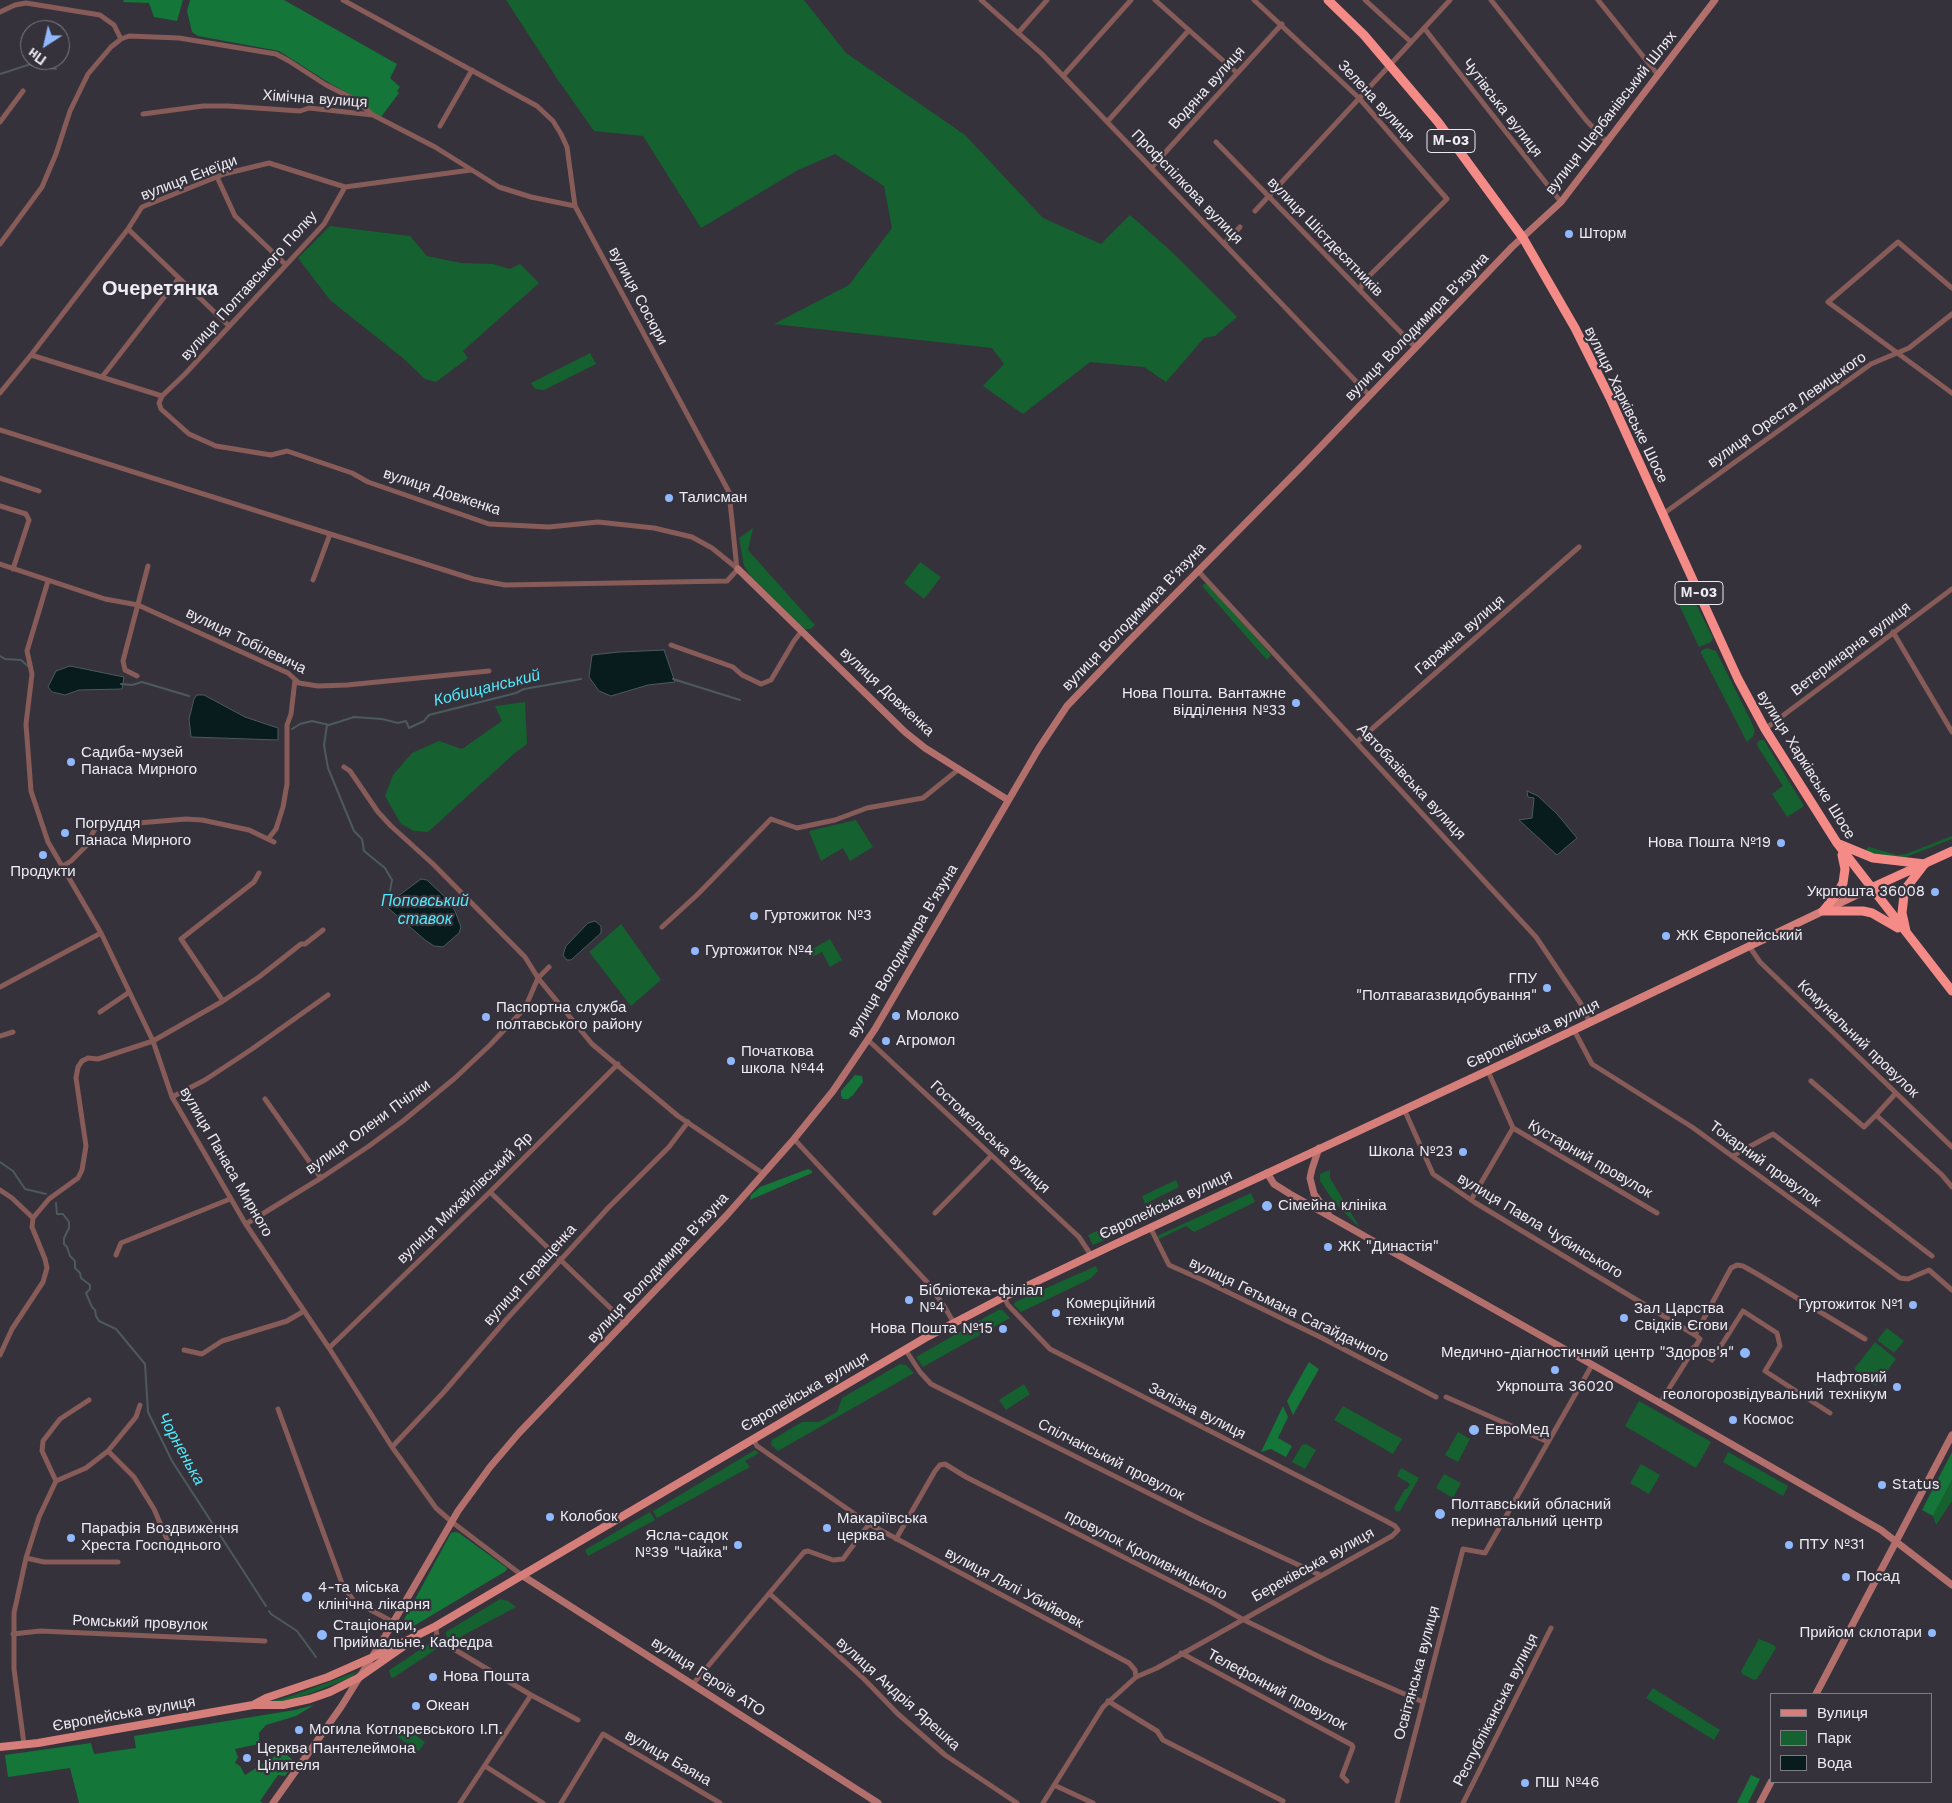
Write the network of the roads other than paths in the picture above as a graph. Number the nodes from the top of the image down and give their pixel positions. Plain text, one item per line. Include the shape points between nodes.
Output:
1 (343, 0) edge
2 (981, 0) edge
3 (1047, 0) edge
4 (1131, 0) edge
5 (1155, 0) edge
6 (1254, 0) edge
7 (1328, 0) edge
8 (1365, 0) edge
9 (1450, 0) edge
10 (1491, 0) edge
11 (1598, 0) edge
12 (1715, 0) edge
13 (0, 12) edge
14 (1282, 24) junction
15 (1424, 28) junction
16 (1189, 30) junction
17 (1018, 33) junction
18 (121, 39) junction
19 (1411, 42) junction
20 (1390, 64) junction
21 (472, 70) junction
22 (1237, 73) junction
23 (1658, 75) junction
24 (1063, 76) junction
25 (23, 91) dead end
26 (1359, 98) junction
27 (143, 114) dead end
28 (373, 115) junction
29 (0, 122) edge
30 (1107, 122) junction
31 (440, 126) dead end
32 (1216, 142) dead end
33 (1607, 142) junction
34 (1151, 168) junction
35 (471, 170) junction
36 (217, 177) junction
37 (345, 187) junction
38 (1269, 196) junction
39 (1561, 202) junction
40 (576, 206) junction
41 (1255, 211) dead end
42 (1240, 226) dead end
43 (128, 229) junction
44 (1522, 238) junction
45 (0, 244) edge
46 (1224, 244) junction
47 (286, 265) junction
48 (179, 278) junction
49 (1952, 288) edge
50 (1360, 290) junction
51 (1952, 314) edge
52 (229, 326) junction
53 (1416, 348) junction
54 (1897, 353) junction
55 (32, 355) junction
56 (102, 377) junction
57 (0, 393) edge
58 (1952, 393) edge
59 (162, 396) junction
60 (1370, 396) junction
61 (0, 430) edge
62 (0, 478) edge
63 (39, 491) dead end
64 (0, 506) edge
65 (1663, 514) junction
66 (330, 534) junction
67 (1579, 547) dead end
68 (0, 564) edge
69 (148, 566) dead end
70 (13, 569) junction
71 (738, 569) junction
72 (1198, 571) junction
73 (313, 580) dead end
74 (48, 582) junction
75 (1952, 589) edge
76 (138, 605) junction
77 (801, 632) junction
78 (1893, 632) junction
79 (671, 645) dead end
80 (489, 671) dead end
81 (137, 676) dead end
82 (295, 680) junction
83 (1765, 729) junction
84 (1952, 732) edge
85 (1357, 742) junction
86 (344, 767) dead end
87 (959, 769) junction
88 (1008, 800) junction
89 (268, 839) junction
90 (274, 842) dead end
91 (1837, 843) junction
92 (1952, 852) edge
93 (1925, 864) junction
94 (63, 866) junction
95 (259, 872) dead end
96 (1871, 888) junction
97 (1823, 911) junction
98 (662, 927) dead end
99 (323, 930) dead end
100 (101, 933) junction
101 (1906, 934) junction
102 (1749, 946) junction
103 (549, 967) dead end
104 (538, 978) junction
105 (0, 987) edge
106 (1952, 990) edge
107 (128, 992) junction
108 (328, 995) dead end
109 (223, 1001) junction
110 (100, 1012) dead end
111 (1590, 1022) junction
112 (1574, 1030) junction
113 (13, 1032) dead end
114 (0, 1036) edge
115 (868, 1040) junction
116 (153, 1041) junction
117 (618, 1064) junction
118 (1488, 1070) junction
119 (1811, 1081) dead end
120 (1896, 1093) junction
121 (172, 1097) junction
122 (265, 1099) dead end
123 (1404, 1109) junction
124 (1876, 1115) junction
125 (688, 1122) junction
126 (1512, 1128) junction
127 (794, 1139) junction
128 (1952, 1147) edge
129 (1320, 1148) junction
130 (991, 1156) junction
131 (1732, 1156) junction
132 (1267, 1173) junction
133 (764, 1174) junction
134 (321, 1178) junction
135 (1952, 1187) edge
136 (0, 1190) edge
137 (490, 1192) junction
138 (230, 1199) junction
139 (1471, 1200) junction
140 (1658, 1213) dead end
141 (935, 1214) dead end
142 (34, 1218) junction
143 (1333, 1218) junction
144 (246, 1224) junction
145 (1150, 1227) junction
146 (116, 1255) dead end
147 (1091, 1255) junction
148 (1932, 1256) dead end
149 (561, 1259) junction
150 (1952, 1290) edge
151 (1004, 1297) junction
152 (304, 1311) junction
153 (626, 1323) junction
154 (954, 1323) junction
155 (1695, 1335) junction
156 (1865, 1339) dead end
157 (328, 1348) junction
158 (1693, 1348) junction
159 (184, 1350) dead end
160 (905, 1350) junction
161 (0, 1355) edge
162 (1592, 1365) junction
163 (1436, 1397) dead end
164 (1446, 1397) dead end
165 (89, 1400) dead end
166 (1660, 1403) junction
167 (140, 1405) dead end
168 (278, 1409) dead end
169 (1830, 1413) dead end
170 (1952, 1435) edge
171 (753, 1439) junction
172 (1548, 1442) junction
173 (392, 1447) junction
174 (108, 1451) junction
175 (56, 1481) junction
176 (452, 1522) junction
177 (869, 1524) junction
178 (1395, 1526) joint
179 (896, 1540) junction
180 (1896, 1542) junction
181 (170, 1544) dead end
182 (26, 1558) junction
183 (118, 1562) dead end
184 (1320, 1575) junction
185 (523, 1576) junction
186 (1952, 1585) edge
187 (770, 1594) junction
188 (1242, 1619) junction
189 (393, 1622) junction
190 (436, 1626) junction
191 (1551, 1628) dead end
192 (13, 1634) junction
193 (418, 1636) junction
194 (265, 1641) dead end
195 (1181, 1653) junction
196 (371, 1658) junction
197 (1136, 1677) junction
198 (358, 1678) junction
199 (693, 1684) junction
200 (1817, 1693) edge
201 (531, 1695) junction
202 (1108, 1701) junction
203 (1422, 1702) junction
204 (253, 1705) junction
205 (578, 1720) dead end
206 (24, 1744) junction
207 (0, 1747) edge
208 (485, 1766) junction
209 (1347, 1781) dead end
210 (1770, 1783) edge
211 (1054, 1785) junction
212 (1283, 1800) dead end
213 (273, 1803) edge
214 (460, 1803) edge
215 (543, 1803) edge
216 (561, 1803) edge
217 (720, 1803) edge
218 (878, 1803) edge
219 (1017, 1803) edge
220 (1043, 1803) edge
221 (1093, 1803) edge
222 (1397, 1803) edge
223 (1464, 1803) edge
224 (1760, 1803) edge

1 - 21 street, вулиця Сосюри
2 - 17 street, Профспілкова вулиця
3 - 17 street
4 - 24 street
5 - 16 street
6 - 14 street, Зелена вулиця
7 - 20 highway, вулиця Харківське Шосе / М-03
8 - 19 street
9 - 15 street
10 - 33 street
11 - 23 street
12 - 23 main road, вулиця Щербанівський Шлях
13 - 18 street via 26,3 100,15 114,26
14 - 22 street, Водяна вулиця
14 - 26 street, Зелена вулиця
15 - 19 street
15 - 39 street, Чутівська вулиця
16 - 22 street
16 - 30 street
17 - 24 street, Профспілкова вулиця
18 - 28 street via 129,36 179,38 276,54 354,99
18 - 45 street via 88,74 70,111 42,187
19 - 20 street
20 - 26 street
20 - 44 highway, вулиця Харківське Шосе / М-03 via 1438,122
21 - 31 street
21 - 40 street, вулиця Сосюри via 537,106 553,121 567,147
22 - 34 street, Водяна вулиця
23 - 33 main road, вулиця Щербанівський Шлях
24 - 30 street, Профспілкова вулиця
25 - 29 street
26 - 38 street
26 - 50 street, Зелена вулиця via 1447,199 1363,282
27 - 28 street, Хімічна вулиця via 228,106 300,111 309,108
28 - 35 street, Хімічна вулиця
30 - 34 street, Профспілкова вулиця
32 - 38 street, вулиця Шістдесятників
33 - 39 main road, вулиця Щербанівський Шлях
34 - 46 street, Профспілкова вулиця
35 - 37 street, вулиця Енеїди
35 - 40 street, Хімічна вулиця via 499,186 531,197
36 - 37 street, вулиця Енеїди via 269,163
36 - 43 street, вулиця Енеїди via 142,207
36 - 47 street via 235,216
37 - 47 street, вулиця Полтавського Полку via 324,224
38 - 41 street
38 - 50 street, вулиця Шістдесятників
39 - 44 main road, вулиця Щербанівський Шлях
40 - 71 street, вулиця Сосюри via 729,492
42 - 46 street
43 - 48 street
43 - 55 street, вулиця Енеїди
44 - 53 main road, вулиця Володимира В'язуна
44 - 65 highway, вулиця Харківське Шосе / М-03 via 1575,328
46 - 60 street, Профспілкова вулиця
47 - 52 street, вулиця Полтавського Полку
48 - 52 street
48 - 56 street
49 - 54 street via 1898,242 1828,302
50 - 53 street, вулиця Шістдесятників
51 - 54 street, вулиця Ореста Левицького via 1909,348
52 - 59 street, вулиця Полтавського Полку
53 - 60 main road, вулиця Володимира В'язуна
54 - 58 street
54 - 65 street, вулиця Ореста Левицького via 1871,364
55 - 56 street
55 - 57 street, вулиця Енеїди
56 - 59 street
59 - 71 street, вулиця Довженка via 161,409 189,434 216,446 271,455 287,452 489,524 549,527 598,522 654,528 692,537
60 - 72 main road, вулиця Володимира В'язуна
61 - 66 street
62 - 63 street
64 - 70 street via 26,514 29,520
65 - 83 highway, вулиця Харківське Шосе / М-03 via 1738,679
66 - 71 street via 473,579 506,585 727,581
66 - 73 street
67 - 85 street, Гаражна вулиця
68 - 70 street, вулиця Тобілевича
69 - 76 street
70 - 74 street, вулиця Тобілевича
71 - 77 main road, вулиця Довженка
72 - 85 street, Автобазівська вулиця
72 - 88 main road, вулиця Володимира В'язуна via 1067,706
74 - 76 street, вулиця Тобілевича
74 - 94 street, вулиця Панаса Мирного via 27,650 32,674 26,724 27,750 31,791 38,816 48,842
75 - 78 street, Ветеринарна вулиця
76 - 81 street via 123,661 125,670
76 - 82 street, вулиця Тобілевича via 288,673
77 - 79 street via 770,680 761,684 733,667
77 - 87 main road, вулиця Довженка via 905,732
78 - 83 street, Ветеринарна вулиця
78 - 84 street
80 - 82 street, вулиця Тобілевича via 347,685 318,686
82 - 89 street via 287,725 287,784 276,829
83 - 91 highway, вулиця Харківське Шосе / М-03
85 - 111 street, Автобазівська вулиця via 1536,937
86 - 104 street via 378,812 506,936
87 - 88 main road, вулиця Довженка
87 - 98 street via 923,798 867,808 835,820 798,828 771,819
88 - 115 main road, вулиця Володимира В'язуна
89 - 90 street
89 - 94 street via 249,830 186,818 126,824 99,821 86,846
91 - 93 highway via 1874,858
91 - 96 highway, вулиця Харківське Шосе / М-03
91 - 97 highway via 1845,863 1845,876 1837,894
92 - 93 highway, Європейська вулиця
93 - 96 highway, Європейська вулиця
93 - 101 highway via 1904,895 1902,913
94 - 100 street, вулиця Панаса Мирного
95 - 109 street via 254,882 180,939
96 - 97 main road, Європейська вулиця
96 - 101 highway, М-03
97 - 101 highway via 1872,913
97 - 102 main road, Європейська вулиця
99 - 109 street
100 - 105 street
100 - 107 street, вулиця Панаса Мирного
101 - 106 highway, М-03
102 - 111 main road, Європейська вулиця
102 - 120 street, Комунальний провулок via 1760,962
103 - 104 street, вулиця Олени Пчілки
104 - 117 street via 592,1044
104 - 134 street, вулиця Олени Пчілки via 525,1008 469,1065 403,1121
107 - 110 street
107 - 116 street, вулиця Панаса Мирного
108 - 121 street via 205,1080
109 - 116 street
111 - 112 main road, Європейська вулиця
112 - 118 main road, Європейська вулиця
112 - 131 street, Токарний провулок via 1592,1064
113 - 114 street
115 - 127 main road, вулиця Володимира В'язуна
115 - 130 street, Гостомельська вулиця
116 - 121 street, вулиця Панаса Мирного
116 - 142 street via 82,1061 76,1078 86,1146 82,1170 78,1178 49,1200
117 - 125 street
117 - 137 street, вулиця Михайлівський Яр
118 - 123 main road, Європейська вулиця
118 - 126 street, Кустарний провулок
119 - 124 street via 1864,1127
120 - 124 street
120 - 128 street, Комунальний провулок
121 - 138 street, вулиця Панаса Мирного
122 - 134 street
123 - 129 main road, Європейська вулиця
123 - 139 street, вулиця Павла Чубинського via 1433,1174
124 - 135 street
125 - 133 street
125 - 149 street, вулиця Геращенка via 669,1147
126 - 139 street
126 - 140 street, Кустарний провулок
127 - 133 main road, вулиця Володимира В'язуна
127 - 154 street via 927,1282
129 - 132 main road, Європейська вулиця
129 - 143 main road via 1312,1169 1311,1185
130 - 141 street
130 - 147 street, Гостомельська вулиця via 1079,1238
131 - 148 street via 1774,1134
131 - 150 street, Токарний провулок via 1900,1278 1908,1279 1929,1270
132 - 143 main road via 1274,1184
132 - 145 main road, Європейська вулиця
133 - 153 main road, вулиця Володимира В'язуна
134 - 144 street, вулиця Олени Пчілки
136 - 142 street
137 - 149 street
137 - 157 street, вулиця Михайлівський Яр
138 - 144 street, вулиця Панаса Мирного
138 - 146 street via 120,1243
139 - 155 street, вулиця Павла Чубинського
142 - 161 street via 32,1227 45,1259 46,1275
143 - 162 main road
144 - 152 street, вулиця Панаса Мирного
145 - 147 main road, Європейська вулиця
145 - 163 street, вулиця Гетьмана Сагайдачного via 1168,1265 1312,1333
147 - 151 main road, Європейська вулиця
149 - 153 street
149 - 173 street, вулиця Геращенка
151 - 154 main road, Європейська вулиця
151 - 178 street, Залізна вулиця via 1051,1350
152 - 157 street, вулиця Панаса Мирного
152 - 159 street via 287,1321 222,1341 202,1354
153 - 176 main road, вулиця Володимира В'язуна via 519,1433 490,1467
154 - 160 main road, Європейська вулиця
155 - 156 street via 1731,1268 1737,1265
155 - 158 street via 1700,1339
157 - 173 street, вулиця Панаса Мирного
158 - 166 street
158 - 169 street via 1712,1360 1742,1311 1777,1333 1780,1346 1765,1371
160 - 171 main road, Європейська вулиця
160 - 184 street, Спілчанський провулок via 931,1384 1200,1519
162 - 166 main road
162 - 172 street
164 - 172 street
165 - 175 street via 60,1419 43,1441 42,1451
166 - 180 main road
167 - 174 street via 136,1417
168 - 189 street via 344,1586 354,1600
170 - 180 main road
171 - 177 street, вулиця Лялі Убийвовк via 757,1446
171 - 185 main road, Європейська вулиця
172 - 203 street, Освітянська вулиця via 1485,1553 1462,1548
173 - 176 street, вулиця Панаса Мирного via 436,1508
174 - 175 street via 86,1468
174 - 181 street via 134,1477
175 - 182 street via 39,1517
176 - 185 street, вулиця Панаса Мирного
176 - 189 main road, вулиця Володимира В'язуна
177 - 179 street, вулиця Лялі Убийвовк
177 - 187 street via 843,1559 833,1560 804,1552
178 - 184 street, Береківська вулиця via 1398,1530 1394,1535
179 - 188 street, провулок Кропивницького via 935,1470 945,1464
179 - 197 street, вулиця Лялі Убийвовк via 1129,1664
180 - 186 main road
180 - 200 main road
182 - 183 street via 44,1562
182 - 192 street via 14,1613
184 - 188 street, Береківська вулиця
185 - 190 main road, Європейська вулиця
185 - 199 main road, вулиця Героїв АТО
187 - 199 street
187 - 219 street, вулиця Андрія Ярешка via 945,1755
188 - 195 street, Береківська вулиця
188 - 203 street, провулок Кропивницького
189 - 196 main road, вулиця Володимира В'язуна
190 - 193 main road, Європейська вулиця
190 - 201 street via 437,1640
191 - 223 street, Республіканська вулиця
192 - 194 street, Ромський провулок via 40,1631
192 - 206 street
193 - 196 main road, Європейська вулиця
193 - 198 main road, Європейська вулиця
195 - 197 street, Береківська вулиця
195 - 209 street, Телефонний провулок via 1352,1745 1342,1776
196 - 198 main road, вулиця Володимира В'язуна
196 - 204 main road, Європейська вулиця
197 - 202 street, Береківська вулиця
198 - 204 main road, Європейська вулиця via 310,1699 283,1705
198 - 213 main road, вулиця Володимира В'язуна
199 - 218 main road, вулиця Героїв АТО
201 - 205 street
201 - 208 street
202 - 211 street, Береківська вулиця
202 - 212 street via 1157,1730 1163,1740
203 - 222 street, Освітянська вулиця
204 - 206 main road, Європейська вулиця
206 - 207 main road, Європейська вулиця
208 - 214 street
208 - 215 street
210 - 224 main road
211 - 220 street, Береківська вулиця
211 - 221 street
216 - 217 street, вулиця Баяна via 603,1734

